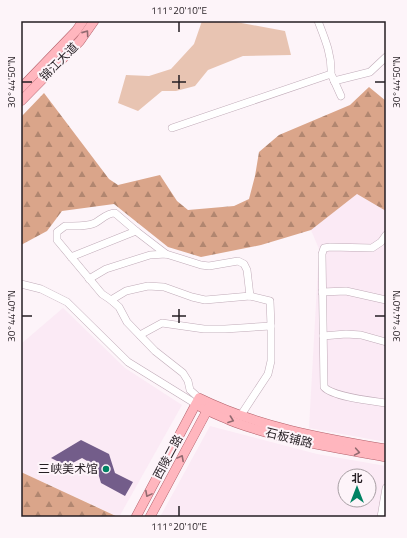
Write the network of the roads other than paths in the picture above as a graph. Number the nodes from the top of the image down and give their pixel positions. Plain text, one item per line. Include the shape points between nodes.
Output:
1 (83, 21) edge
2 (94, 21) edge
3 (318, 21) edge
4 (386, 57) edge
5 (332, 78) junction
6 (21, 88) edge
7 (341, 96) dead end
8 (21, 102) edge
9 (172, 128) dead end
10 (136, 231) junction
11 (386, 235) edge
12 (166, 254) junction
13 (71, 257) junction
14 (90, 279) junction
15 (21, 284) edge
16 (322, 292) junction
17 (250, 296) junction
18 (111, 300) junction
19 (386, 300) edge
20 (271, 326) junction
21 (140, 335) junction
22 (323, 336) junction
23 (386, 342) edge
24 (198, 401) junction
25 (386, 404) edge
26 (208, 407) junction
27 (241, 415) junction
28 (386, 449) edge
29 (386, 457) edge
30 (386, 488) edge
31 (383, 513) edge
32 (136, 517) edge
33 (150, 517) edge

1 - 6 main road, 锦江大道 via 76,32
8 -> 2 main road, 锦江大道 via 80,41
3 - 5 street via 332,63
4 - 5 street via 370,72
5 - 7 street
5 - 9 street
10 - 12 street
10 - 13 street
10 - 13 street via 115,213 94,224 66,226 57,232 57,240
11 - 16 street via 372,248 324,248
12 - 14 street via 150,255 106,269
12 - 17 street via 209,266 238,261 244,264 247,270
13 - 14 street
14 - 18 street via 102,294
15 - 24 street via 41,289 67,302 128,362
16 - 19 street via 356,292
16 - 22 street
17 - 18 street via 205,300 148,286 126,291
17 - 20 street via 270,301
18 - 21 street
20 - 21 street via 204,329 162,323
20 - 27 street via 271,361 268,374
21 - 24 street via 155,351 183,373
22 - 23 street via 361,335
22 - 25 street via 324,387 337,394
24 - 26 main road, 石板铺路
24 -> 32 main road, 西陵二路
26 - 27 main road, 石板铺路
26 -> 29 main road, 石板铺路 via 255,429 309,443
33 -> 26 main road, 西陵二路
27 - 28 main road, 石板铺路 via 311,436
30 - 31 street

